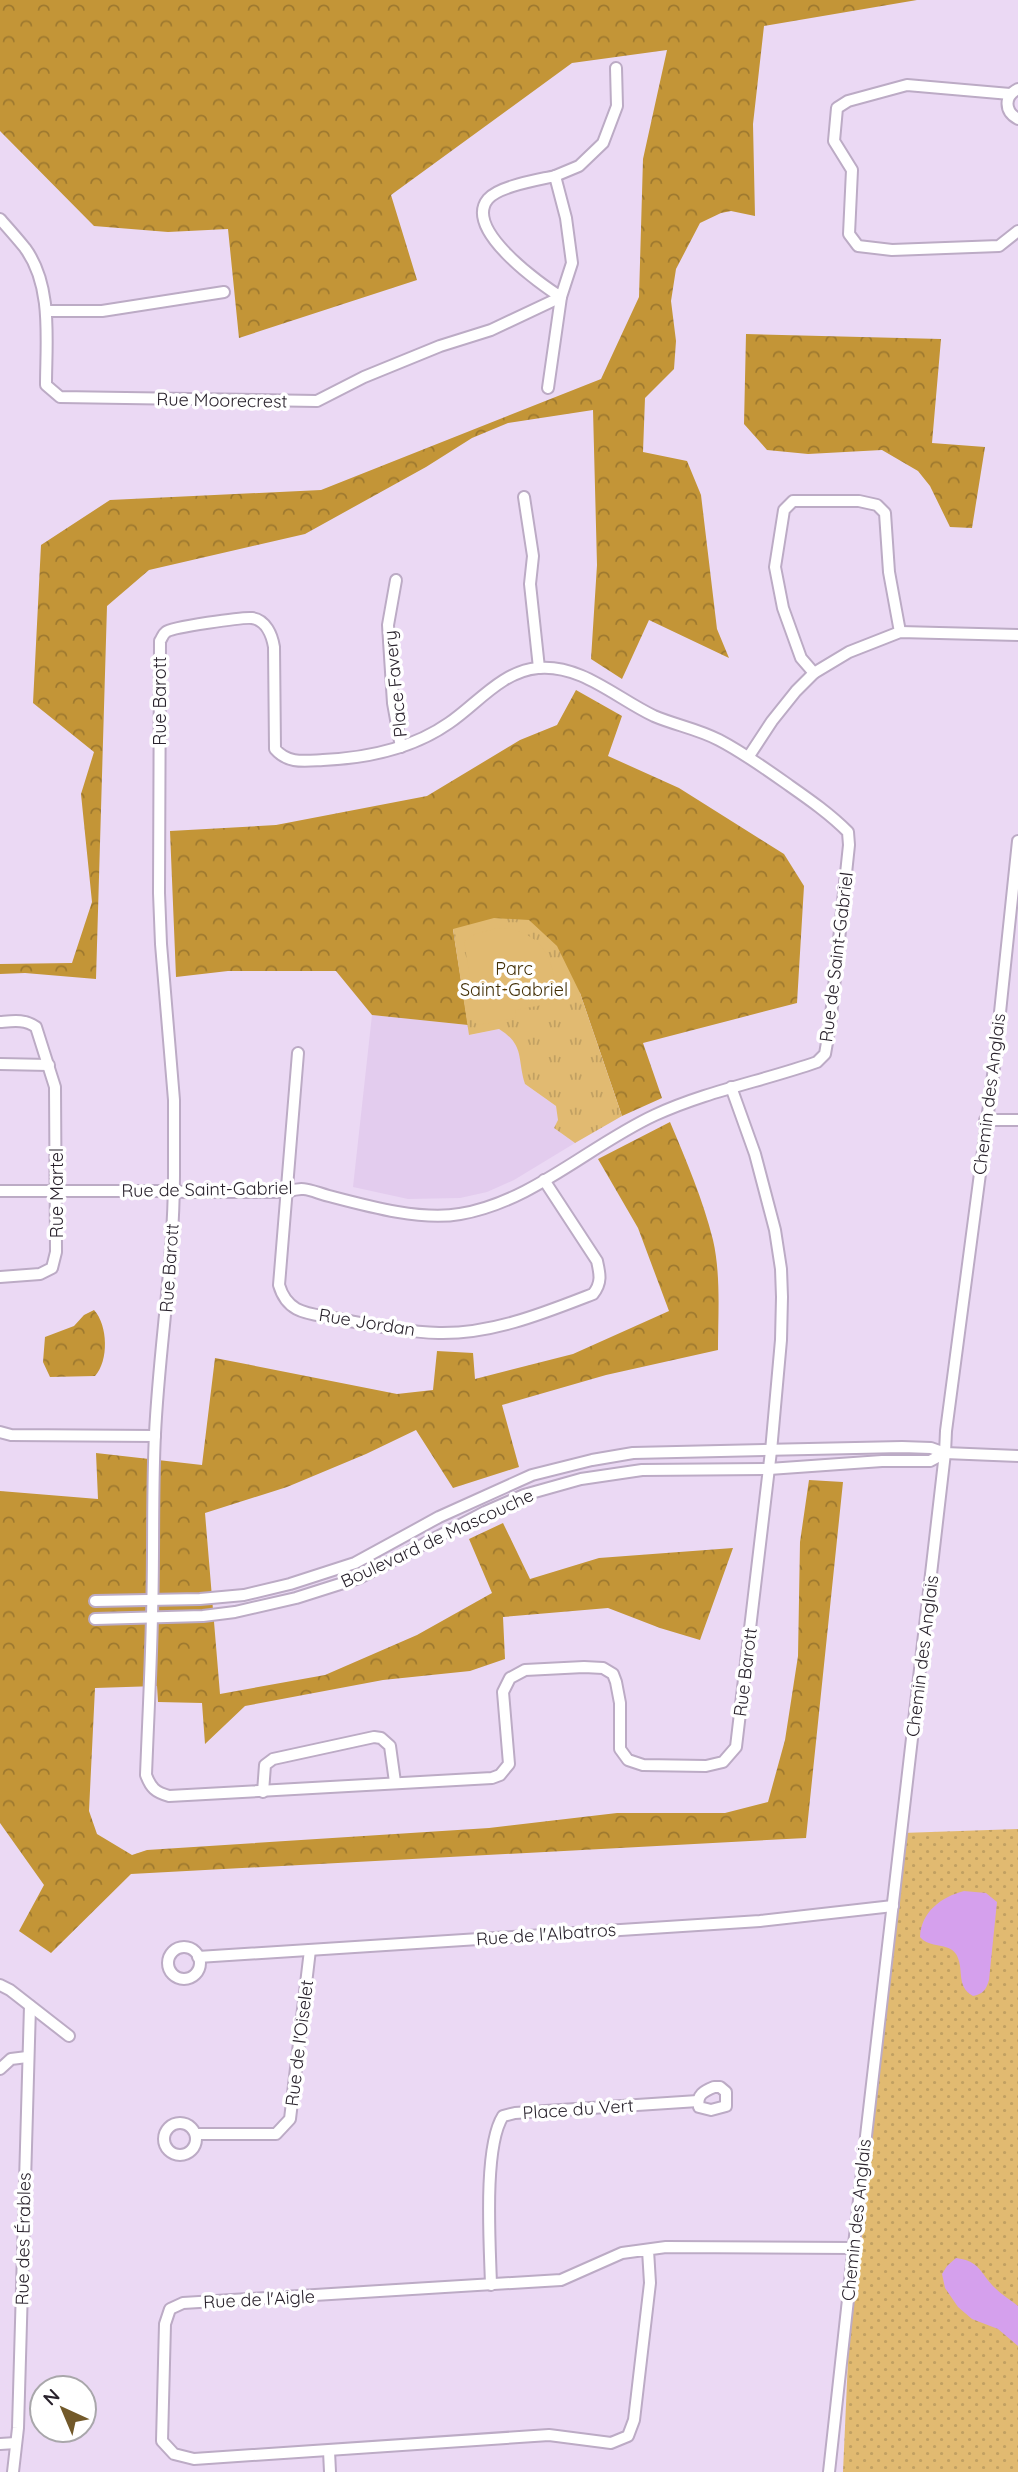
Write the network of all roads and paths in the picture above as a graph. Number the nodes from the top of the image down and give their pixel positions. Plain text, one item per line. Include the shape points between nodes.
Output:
1 (616, 68) dead end
2 (1014, 91) edge
3 (1018, 119) edge
4 (555, 176) junction
5 (0, 219) edge
6 (1018, 231) edge
7 (224, 292) dead end
8 (561, 297) junction
9 (46, 311) junction
10 (548, 388) dead end
11 (524, 497) dead end
12 (396, 580) dead end
13 (204, 624) joint
14 (900, 632) junction
15 (1018, 635) edge
16 (538, 668) junction
17 (814, 673) junction
18 (401, 747) junction
19 (749, 756) junction
20 (1018, 841) edge
21 (1016, 869) edge
22 (0, 1022) edge
23 (298, 1052) dead end
24 (0, 1064) edge
25 (49, 1065) junction
26 (730, 1087) junction
27 (985, 1120) junction
28 (1018, 1120) edge
29 (544, 1180) junction
30 (56, 1189) junction
31 (0, 1191) edge
32 (174, 1191) junction
33 (288, 1192) junction
34 (0, 1277) edge
35 (0, 1432) edge
36 (155, 1436) junction
37 (771, 1451) junction
38 (945, 1453) junction
39 (1018, 1456) edge
40 (769, 1469) junction
41 (95, 1601) dead end
42 (152, 1601) junction
43 (152, 1618) junction
44 (95, 1619) dead end
45 (395, 1782) junction
46 (263, 1792) junction
47 (893, 1906) junction
48 (310, 1950) junction
49 (198, 1957) dead end
50 (0, 1985) edge
51 (30, 2006) junction
52 (69, 2036) dead end
53 (27, 2057) junction
54 (0, 2069) edge
55 (698, 2101) dead end
56 (196, 2133) dead end
57 (853, 2248) junction
58 (648, 2250) junction
59 (491, 2285) junction
60 (16, 2443) junction
61 (0, 2444) edge
62 (329, 2451) junction
63 (13, 2472) edge
64 (330, 2472) edge
65 (829, 2472) edge

1 - 4 street via 617,106 603,143 579,166
2 - 3 street via 1008,109
2 - 6 street via 907,85 848,100 837,108 834,141 852,170 849,234 858,246 891,250 999,246
4 - 8 street via 572,263
4 - 8 street via 490,196 484,217 498,245
5 - 9 street, Rue Moorecrest via 26,250
7 - 9 street via 102,312
8 - 9 street, Rue Moorecrest via 491,330 364,377 317,401 60,397 46,385
8 - 10 street
11 - 16 street via 533,556 531,594
12 - 18 street, Place Favery via 388,625
13 - 18 street, Rue de Saint-Gabriel via 253,618 272,634 275,749 283,759 358,759
13 - 32 street, Rue Barott via 166,631 160,641 159,893 174,1100
14 - 15 street
14 - 17 street via 849,652
14 - 17 street via 885,513 877,505 859,501 793,501 784,510 775,567 783,608 801,658
16 - 18 street, Rue de Saint-Gabriel via 502,681 448,724
16 - 19 street, Rue de Saint-Gabriel via 585,675 657,717 716,738
17 - 19 street
19 - 26 street, Rue de Saint-Gabriel via 832,816 848,832 849,845 825,1054 817,1062
20 - 21 street, Chemin des Anglais
21 - 27 street, Chemin des Anglais
22 - 25 street, Rue Martel via 30,1022 36,1027
23 - 33 street
24 - 25 street
25 - 30 street, Rue Martel via 55,1087
26 - 29 street, Rue de Saint-Gabriel via 657,1114
26 - 37 street, Rue Barott via 755,1154 781,1269 781,1340
27 - 28 street
27 - 38 street, Chemin des Anglais
29 - 33 street, Rue de Saint-Gabriel via 494,1205 444,1216 399,1211 298,1188
29 - 33 street, Rue Jordan via 597,1261 599,1286 593,1294 534,1316 485,1329 441,1333 391,1329 295,1310 283,1298 279,1285
30 - 31 street, Rue de Saint-Gabriel
30 - 32 street, Rue de Saint-Gabriel
30 - 34 street, Rue Martel via 52,1268 40,1274
32 - 33 street, Rue de Saint-Gabriel
32 - 36 street, Rue Barott
35 - 36 street
36 - 42 street, Rue Barott
37 - 38 street, Boulevard de Mascouche via 902,1447
37 - 40 street, Rue Barott
37 - 42 street, Boulevard de Mascouche via 633,1453 552,1469 478,1498 355,1563 329,1572 244,1595
38 - 39 street, Boulevard de Mascouche
38 - 40 street, Boulevard de Mascouche via 930,1461
38 - 47 street, Chemin des Anglais
40 - 43 street, Boulevard de Mascouche via 642,1469 562,1484 485,1512 340,1585 234,1612
40 - 45 street, Rue Barott via 736,1747 723,1762 643,1765 628,1760 620,1749 613,1674 603,1668 533,1670 510,1678 503,1692 509,1764 500,1774
41 - 42 street, Boulevard de Mascouche
42 - 43 street, Rue Barott
43 - 44 street, Boulevard de Mascouche
43 - 46 street, Rue Barott via 146,1775 151,1788 169,1796
45 - 46 street, Rue Barott
45 - 46 street via 390,1746 374,1737 273,1759 265,1765
47 - 48 street, Rue de l'Albatros via 760,1921
47 - 57 street, Chemin des Anglais
48 - 49 street, Rue de l'Albatros
48 - 56 street, Rue de l'Oiselet via 290,2119 276,2134
50 - 51 street
51 - 52 street
51 - 53 street, Rue des Érables
53 - 54 street via 11,2059
53 - 60 street, Rue des Érables
55 - 59 street, Place du Vert via 503,2116 495,2128 488,2205
57 - 58 street, Rue de l'Aigle
57 - 65 street, Chemin des Anglais
58 - 59 street, Rue de l'Aigle via 622,2253 561,2280
58 - 62 street, Rue de l'Aigle via 650,2283 634,2420 628,2436 611,2442 549,2435
59 - 62 street, Rue de l'Aigle via 183,2303 170,2309 165,2324 162,2441 174,2454 194,2459
60 - 61 street
60 - 63 street, Rue des Érables
62 - 64 street

